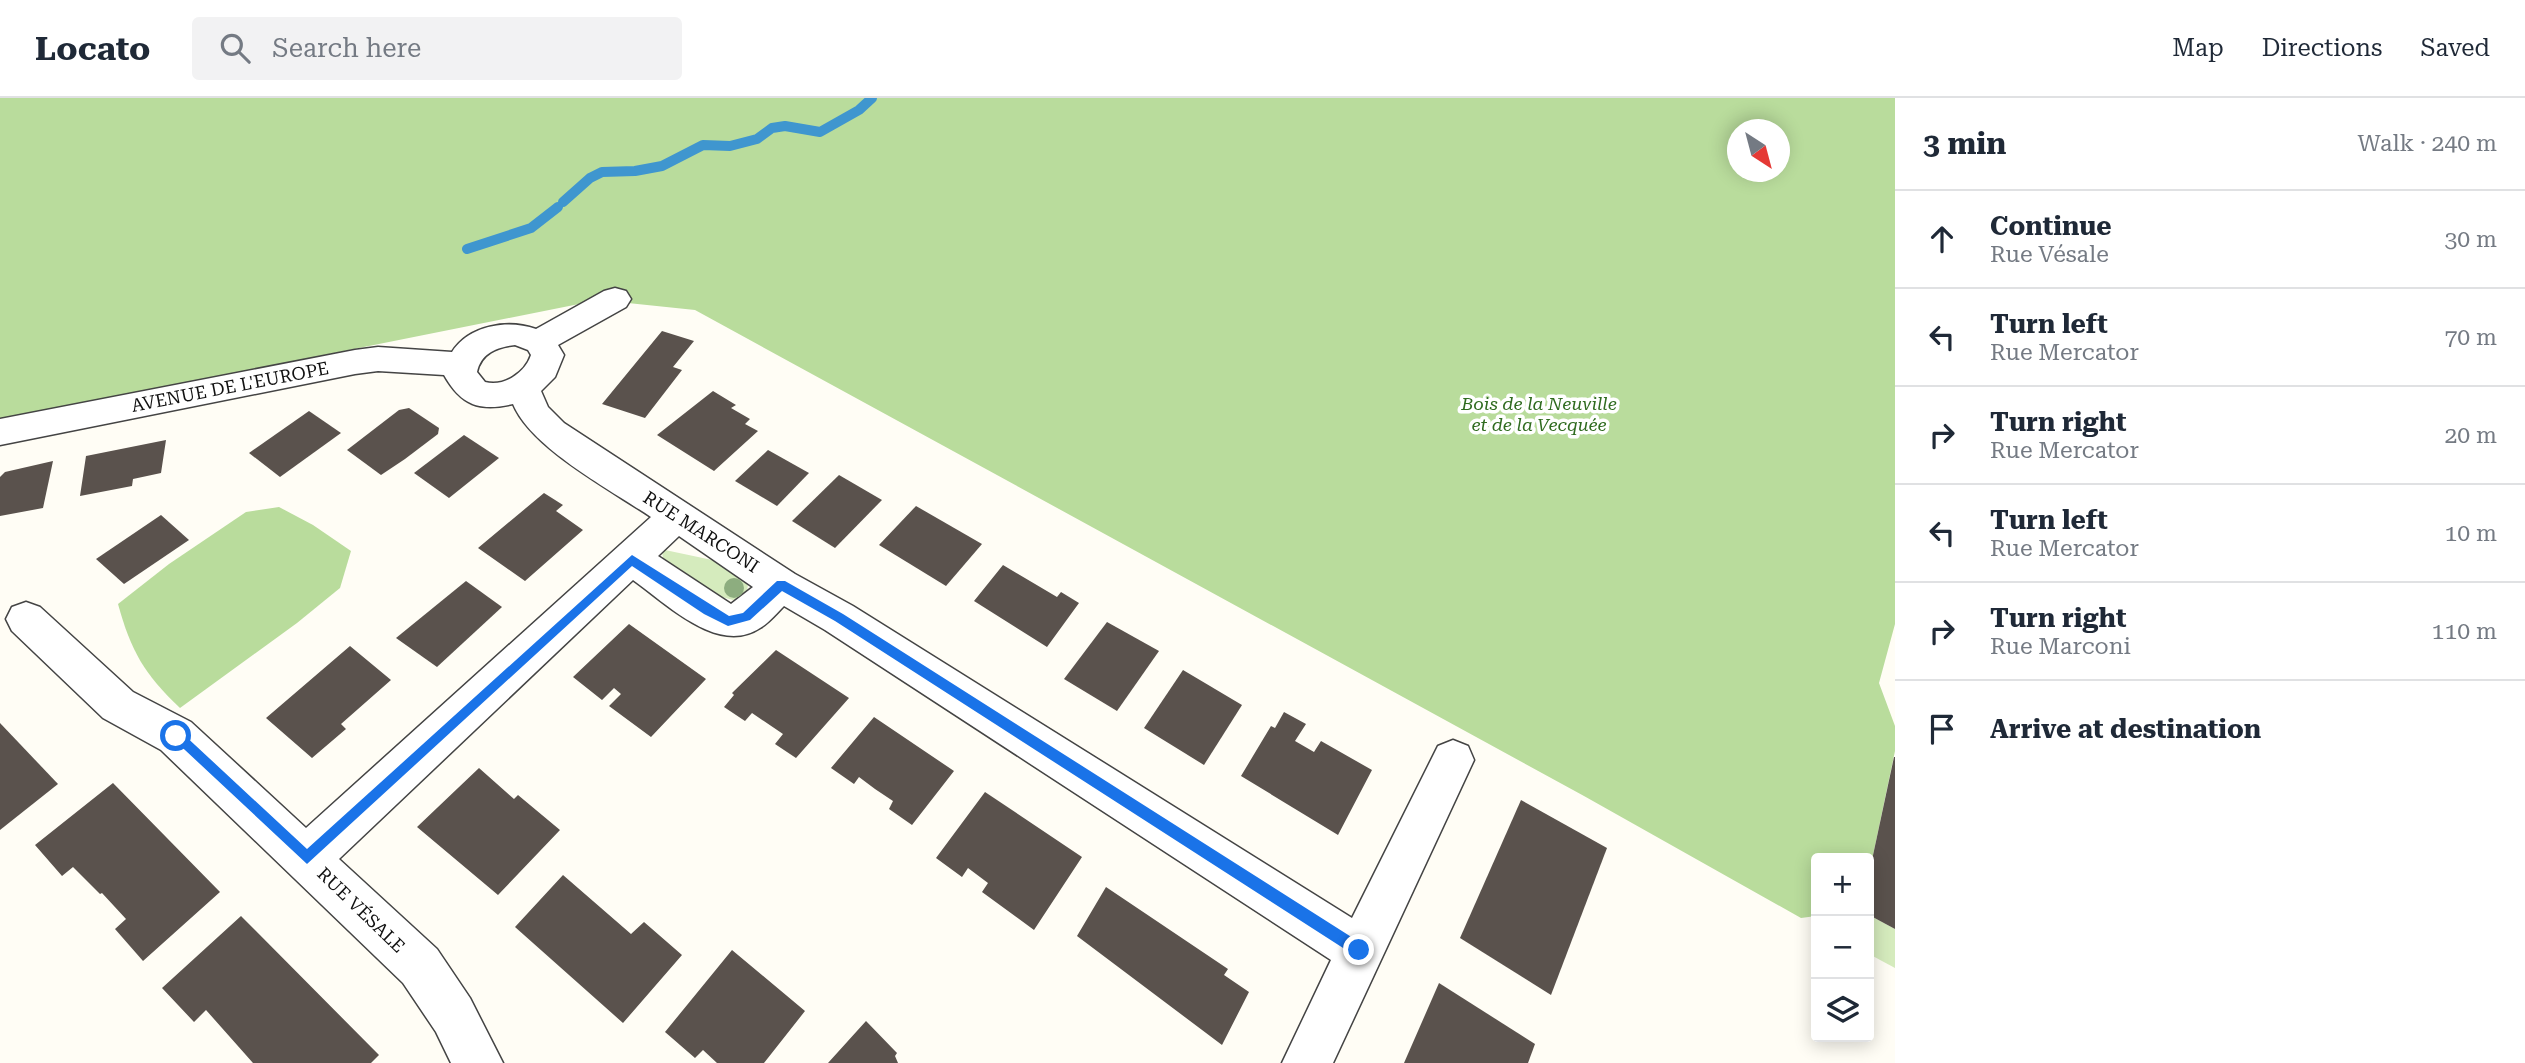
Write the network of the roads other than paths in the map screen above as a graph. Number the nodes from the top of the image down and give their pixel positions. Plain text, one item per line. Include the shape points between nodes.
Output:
1 (615, 299) dead end
2 (540, 341) junction
3 (461, 364) junction
4 (523, 388) junction
5 (0, 432) edge
6 (676, 516) junction
7 (632, 559) junction
8 (781, 584) junction
9 (26, 619) dead end
10 (1453, 760) dead end
11 (307, 858) junction
12 (1359, 950) junction
13 (478, 1063) edge
14 (1307, 1063) edge

1 - 2 street
2 - 3 street via 517,334 488,339 466,354
2 - 4 street via 548,359
3 - 4 street via 463,383 482,394
3 - 5 street, AVENUE DE L'EUROPE via 355,362
4 - 6 street, RUE MARCONI via 534,414 552,432
6 - 7 street
6 - 8 street, RUE MARCONI
7 - 8 street via 728,621 746,617
7 - 11 street
8 - 12 street, RUE MARCONI
9 - 11 street, RUE VÉSALE via 118,705 176,736
10 - 12 street
11 - 13 street, RUE VÉSALE via 420,966
12 - 14 street

